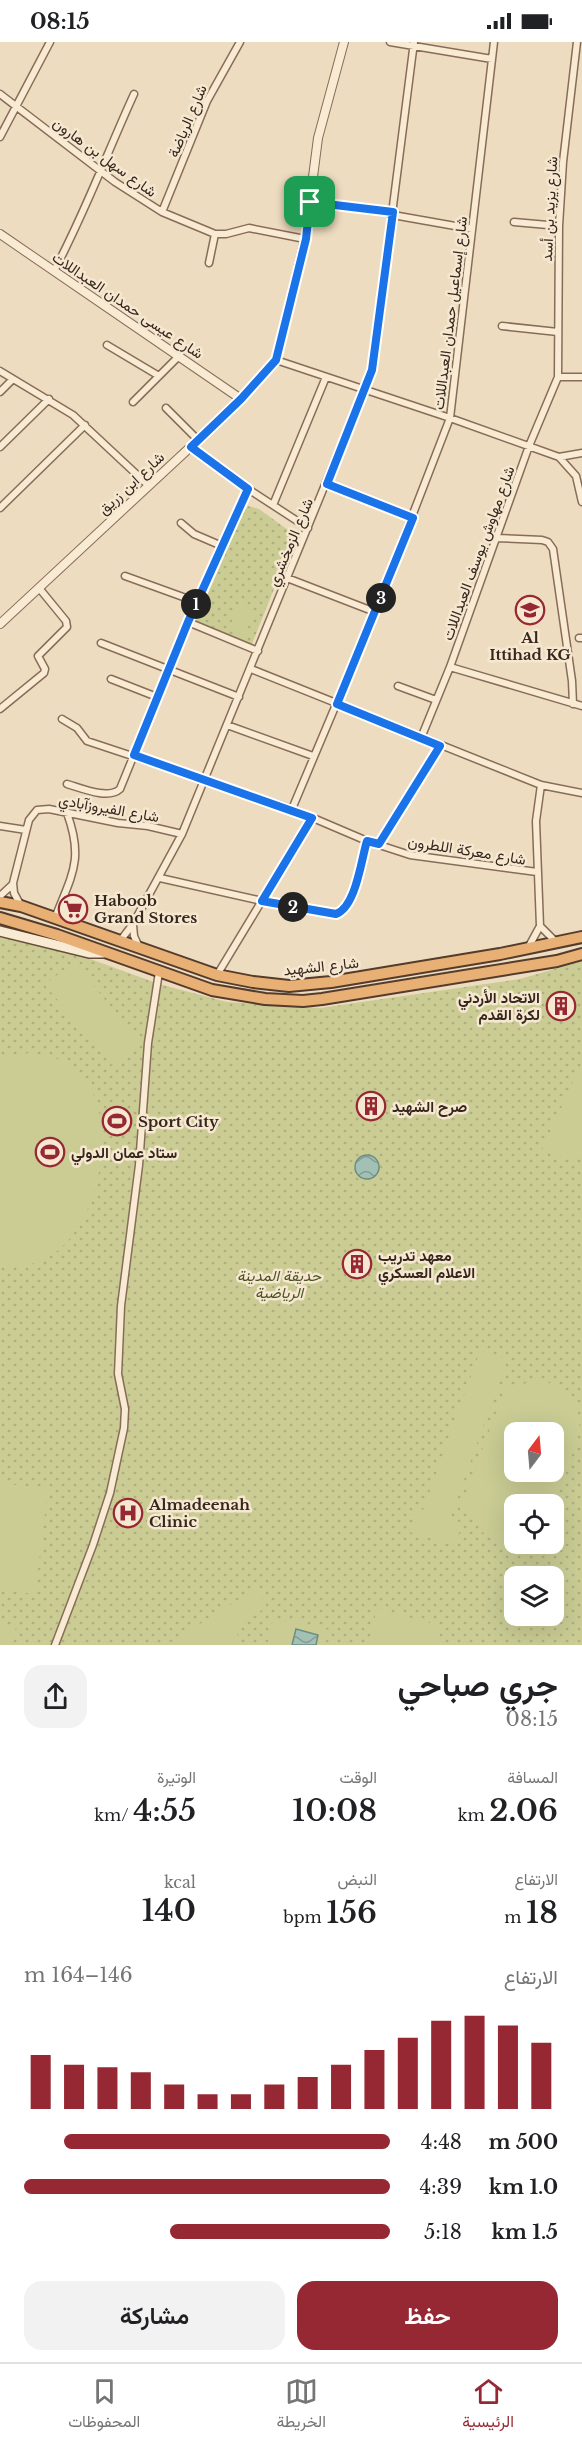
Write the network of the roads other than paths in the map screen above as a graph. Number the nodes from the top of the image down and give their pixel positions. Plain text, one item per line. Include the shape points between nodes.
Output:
1 (50, 42) edge
2 (240, 42) edge
3 (344, 42) edge
4 (390, 42) edge
5 (494, 42) edge
6 (577, 42) edge
7 (414, 44) edge
8 (492, 59) junction
9 (0, 94) edge
10 (134, 94) dead end
11 (17, 106) junction
12 (0, 137) edge
13 (102, 172) junction
14 (310, 202) junction
15 (162, 212) junction
16 (393, 213) junction
17 (513, 222) dead end
18 (559, 226) junction
19 (472, 229) junction
20 (0, 234) edge
21 (215, 234) junction
22 (306, 239) junction
23 (209, 264) dead end
24 (54, 271) junction
25 (502, 326) dead end
26 (558, 332) junction
27 (107, 345) dead end
28 (180, 355) junction
29 (276, 360) junction
30 (0, 371) edge
31 (159, 376) junction
32 (326, 377) junction
33 (558, 377) junction
34 (582, 377) edge
35 (13, 379) junction
36 (366, 390) junction
37 (0, 392) edge
38 (49, 399) junction
39 (241, 399) junction
40 (133, 402) dead end
41 (166, 408) dead end
42 (450, 417) junction
43 (85, 425) junction
44 (198, 440) junction
45 (529, 446) junction
46 (0, 447) edge
47 (191, 447) junction
48 (582, 453) edge
49 (559, 457) junction
50 (327, 484) junction
51 (148, 485) junction
52 (248, 489) junction
53 (582, 502) edge
54 (273, 505) junction
55 (0, 508) edge
56 (413, 518) junction
57 (181, 523) dead end
58 (308, 528) junction
59 (497, 538) junction
60 (222, 546) junction
61 (124, 576) dead end
62 (287, 578) junction
63 (39, 588) junction
64 (197, 602) junction
65 (375, 612) junction
66 (188, 622) junction
67 (0, 624) edge
68 (101, 643) dead end
69 (258, 651) junction
70 (450, 667) junction
71 (170, 669) junction
72 (251, 669) junction
73 (111, 679) dead end
74 (398, 686) dead end
75 (157, 697) junction
76 (239, 697) junction
77 (436, 700) junction
78 (337, 704) junction
79 (573, 704) junction
80 (582, 706) edge
81 (0, 709) edge
82 (62, 719) dead end
83 (227, 725) junction
84 (421, 738) junction
85 (440, 746) junction
86 (134, 755) junction
87 (314, 756) junction
88 (206, 780) junction
89 (67, 784) dead end
90 (541, 785) junction
91 (582, 793) edge
92 (292, 809) junction
93 (67, 813) junction
94 (312, 818) junction
95 (0, 826) edge
96 (26, 830) junction
97 (182, 834) junction
98 (367, 841) junction
99 (379, 844) junction
100 (537, 872) junction
101 (160, 878) junction
102 (13, 883) junction
103 (0, 896) edge
104 (262, 901) junction
105 (0, 902) edge
106 (21, 906) junction
107 (0, 918) edge
108 (55, 918) junction
109 (133, 924) junction
110 (540, 926) junction
111 (0, 931) edge
112 (582, 937) edge
113 (120, 941) junction
114 (556, 942) junction
115 (140, 948) junction
116 (528, 949) junction
117 (105, 953) junction
118 (582, 954) edge
119 (159, 972) junction
120 (217, 975) junction
121 (55, 1645) edge

1 - 11 street
2 - 15 street, شارع الرياضة via 207,101
3 - 14 street, شارع ابن زريق via 318,138
4 - 7 street
5 - 8 street, شارع إسماعيل حمدان العبداللات
6 - 18 street, شارع يزيد بن أسد
7 - 8 street
7 - 16 street, شارع الزمخشري
8 - 19 street, شارع إسماعيل حمدان العبداللات
9 - 11 street, شارع سهل بن هارون
10 - 13 street via 109,147
11 - 12 street
11 - 13 street, شارع سهل بن هارون
13 - 15 street, شارع سهل بن هارون
13 - 24 street
14 - 16 street
14 - 22 street, شارع ابن زريق
15 - 21 street, شارع سهل بن هارون
16 - 19 street
16 - 36 street, شارع الزمخشري via 376,351
17 - 18 street
18 - 26 street, شارع يزيد بن أسد
19 - 42 street, شارع إسماعيل حمدان العبداللات
20 - 24 street, شارع عيسى حمدان العبداللات
21 - 22 street via 249,228
21 - 23 street
22 - 29 street, شارع ابن زريق
24 - 28 street, شارع عيسى حمدان العبداللات
25 - 26 street
26 - 33 street, شارع يزيد بن أسد
27 - 31 street
28 - 31 street
28 - 39 street, شارع عيسى حمدان العبداللات
29 - 32 street
29 - 39 street, شارع ابن زريق
30 - 35 street
31 - 40 street
32 - 36 street
32 - 54 street
33 - 34 street
33 - 45 street, شارع مهاوش يوسف العبداللات
35 - 37 street
35 - 38 street
36 - 42 street
36 - 50 street, شارع الزمخشري
38 - 43 street
38 - 46 street
39 - 44 street, شارع ابن زريق
41 - 44 street
42 - 45 street
42 - 56 street, شارع إسماعيل حمدان العبداللات
43 - 51 street
43 - 55 street
44 - 47 street, شارع ابن زريق
45 - 49 street
45 - 59 street, شارع مهاوش يوسف العبداللات
47 - 51 street, شارع ابن زريق
47 - 52 street
48 - 49 street
49 - 53 street via 576,476
50 - 56 street
50 - 58 street, شارع الزمخشري
51 - 63 street, شارع ابن زريق
52 - 54 street
52 - 60 street
54 - 58 street
56 - 65 street, شارع إسماعيل حمدان العبداللات
57 - 60 street via 194,534
58 - 62 street, شارع الزمخشري
59 - 70 street, شارع مهاوش يوسف العبداللات
59 - 79 street via 542,540 553,549
60 - 64 street
61 - 64 street
62 - 65 street
62 - 69 street, شارع الزمخشري
63 - 67 street, شارع ابن زريق
63 - 81 street via 67,627 38,656 44,673
64 - 66 street
65 - 78 street, شارع إسماعيل حمدان العبداللات
66 - 69 street
66 - 71 street
68 - 71 street
69 - 72 street, شارع الزمخشري
70 - 77 street, شارع مهاوش يوسف العبداللات
70 - 79 street
71 - 75 street
71 - 76 street
72 - 76 street, شارع الزمخشري
72 - 78 street
73 - 75 street
74 - 77 street
75 - 86 street
76 - 83 street, شارع الزمخشري
77 - 84 street, شارع مهاوش يوسف العبداللات
78 - 84 street
78 - 87 street, شارع إسماعيل حمدان العبداللات
79 - 80 street
82 - 86 street, شارع معركة اللطرون via 77,728 87,741
83 - 87 street
83 - 88 street, شارع الزمخشري
84 - 85 street
85 - 90 street
85 - 99 street
86 - 88 street, شارع معركة اللطرون
86 - 89 street via 117,793
87 - 92 street, شارع إسماعيل حمدان العبداللات
88 - 92 street, شارع معركة اللطرون
88 - 97 street, شارع الزمخشري
90 - 91 street
90 - 100 street
92 - 94 street, شارع معركة اللطرون
93 - 96 street, شارع الفيروزآبادي via 37,810
93 - 97 street, شارع الفيروزآبادي
93 - 108 street via 77,851
94 - 98 street, شارع معركة اللطرون
94 - 104 street
95 - 96 street
96 - 102 street, شارع الفيروزآبادي
97 - 101 street, شارع الزمخشري
98 - 99 street, شارع معركة اللطرون
98 - 104 street via 351,900 342,912 327,914
99 - 100 street, شارع معركة اللطرون via 423,858
100 - 110 street
101 - 104 street
101 - 109 street, شارع الزمخشري
102 - 103 street
102 - 106 street
104 - 120 street
105 - 106 highway, شارع الشهيد
106 - 108 highway, شارع الشهيد
107 - 117 highway, شارع الشهيد
108 - 113 highway, شارع الشهيد
109 - 113 street, شارع الزمخشري
109 - 115 street
110 - 114 street
110 - 116 street
111 - 117 main road via 88,953
112 - 114 highway, شارع الشهيد
113 - 115 highway, شارع الشهيد
114 - 116 highway, شارع الشهيد
115 - 120 highway, شارع الشهيد
116 - 120 highway, شارع الشهيد via 289,986
117 - 119 highway, شارع الشهيد
118 - 119 highway, شارع الشهيد via 303,1001 228,994
119 - 121 street via 121,1306 118,1374 125,1409 124,1428 110,1493

